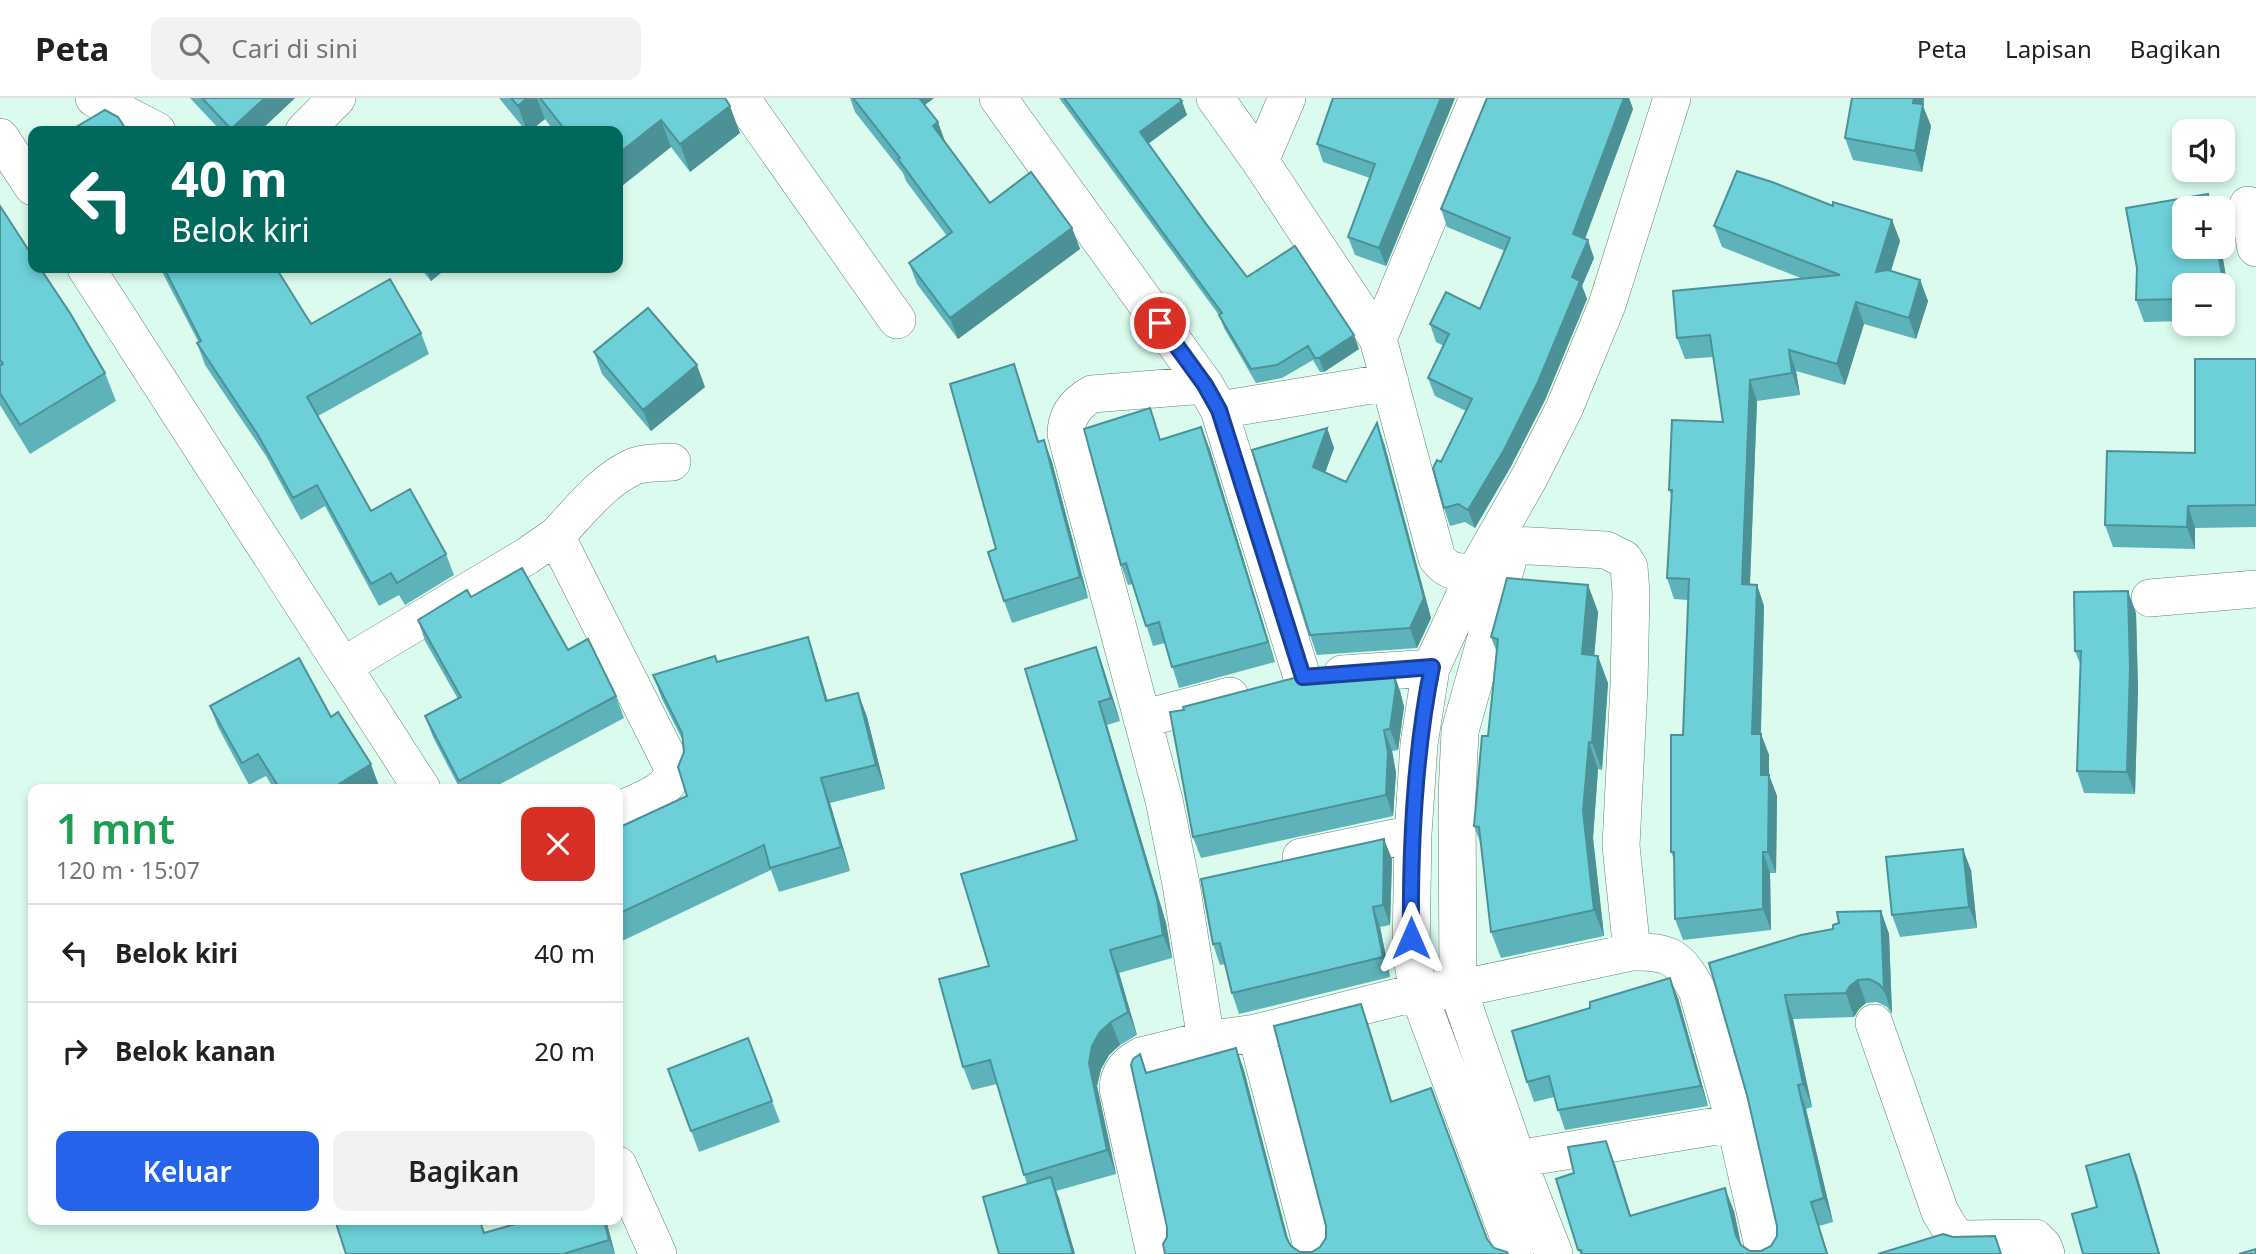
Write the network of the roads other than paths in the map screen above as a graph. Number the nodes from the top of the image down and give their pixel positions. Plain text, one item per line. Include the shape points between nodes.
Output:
1 (94, 98) edge
2 (337, 98) edge
3 (741, 98) edge
4 (998, 98) edge
5 (1215, 98) edge
6 (1287, 98) edge
7 (1478, 98) edge
8 (1672, 98) edge
9 (147, 126) edge
10 (309, 126) edge
11 (0, 137) edge
12 (1260, 161) junction
13 (28, 179) edge
14 (2248, 205) dead end
15 (2256, 248) edge
16 (89, 273) edge
17 (897, 320) dead end
18 (1378, 339) junction
19 (1390, 382) junction
20 (1212, 397) junction
21 (672, 462) dead end
22 (556, 536) junction
23 (1494, 552) junction
24 (2256, 589) edge
25 (2150, 598) dead end
26 (343, 666) junction
27 (1432, 667) junction
28 (1280, 683) junction
29 (1142, 719) junction
30 (419, 784) edge
31 (623, 808) edge
32 (1413, 834) junction
33 (1272, 864) edge
34 (1632, 952) junction
35 (1458, 989) junction
36 (1418, 992) junction
37 (1874, 1023) dead end
38 (1256, 1032) junction
39 (1206, 1040) junction
40 (1735, 1123) junction
41 (1517, 1159) junction
42 (623, 1176) edge
43 (658, 1254) edge
44 (1155, 1254) edge
45 (1314, 1254) edge
46 (1515, 1254) edge
47 (1554, 1254) edge
48 (1765, 1254) edge
49 (2046, 1254) edge

1 - 9 street
2 - 10 street
3 - 17 street
4 - 20 street
5 - 12 street
6 - 12 street
7 - 18 street
8 - 23 street via 1607,305 1564,408
11 - 13 street
12 - 18 street
14 - 15 street
16 - 26 street
18 - 19 street
19 - 20 street
19 - 23 street via 1437,558 1447,570 1462,573
20 - 28 street
20 - 29 street via 1092,394 1075,408 1066,425 1066,442
21 - 22 street via 635,466 617,477
22 - 26 street
22 - 31 street via 673,766 674,775 662,789
23 - 27 street
23 - 34 street via 1606,550 1629,567 1621,846
23 - 35 street via 1460,732
24 - 25 street
26 - 30 street
27 - 28 street
27 - 32 street via 1419,744
28 - 29 street
29 - 39 street via 1164,800 1194,881
32 - 33 street
32 - 36 street via 1411,952
34 - 35 street
34 - 40 street via 1659,951 1689,974
35 - 36 street
35 - 41 street
36 - 38 street
36 - 46 street
37 - 49 street via 1940,1212 1952,1232 1965,1240 2035,1238
38 - 39 street
38 - 45 street
39 - 44 street via 1141,1056 1120,1075 1118,1088
40 - 41 street
40 - 48 street
41 - 47 street
42 - 43 street

